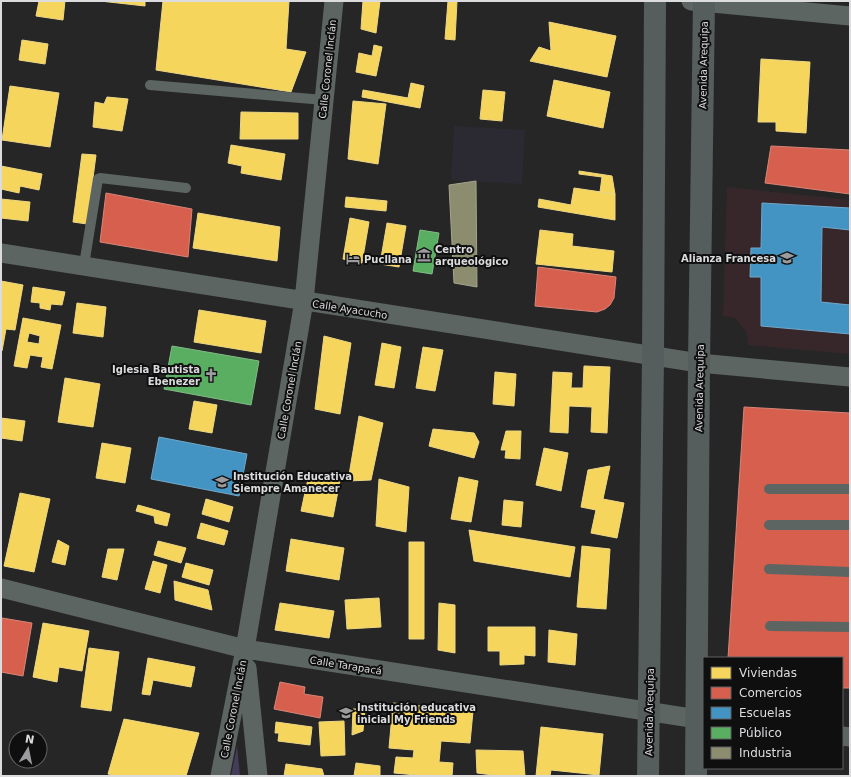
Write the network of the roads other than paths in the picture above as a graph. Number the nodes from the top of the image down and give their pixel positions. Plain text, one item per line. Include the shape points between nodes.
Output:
1 (334, 1) edge
2 (655, 1) edge
3 (700, 1) edge
4 (850, 16) edge
5 (150, 86) dead end
6 (324, 100) junction
7 (186, 188) dead end
8 (1, 253) edge
9 (84, 265) junction
10 (304, 301) junction
11 (653, 356) junction
12 (699, 363) junction
13 (850, 378) edge
14 (769, 488) dead end
15 (850, 489) edge
16 (769, 525) dead end
17 (850, 525) edge
18 (769, 569) dead end
19 (850, 572) edge
20 (1, 588) edge
21 (770, 626) dead end
22 (850, 627) edge
23 (245, 649) junction
24 (649, 712) junction
25 (700, 720) edge
26 (220, 776) edge
27 (258, 776) edge
28 (648, 776) edge
29 (696, 776) edge

1 - 6 street, Calle Coronel Inclán
2 - 11 main road, Avenida Arequipa
3 - 4 street
3 - 12 main road, Avenida Arequipa
5 - 6 lane
6 - 10 street, Calle Coronel Inclán
7 - 9 lane via 98,179
8 - 9 street, Calle Ayacucho
9 - 10 street, Calle Ayacucho
10 - 11 street, Calle Ayacucho
10 - 23 street, Calle Coronel Inclán
11 - 12 street, Calle Ayacucho
11 - 24 main road, Avenida Arequipa
12 - 13 street, Calle Ayacucho
12 - 25 main road, Avenida Arequipa
14 - 15 lane
16 - 17 lane
18 - 19 lane
20 - 23 street, Calle Tarapacá
21 - 22 lane
23 - 24 street, Calle Tarapacá
23 - 26 street, Calle Coronel Inclán
23 - 27 street
24 - 25 street, Calle Tarapacá
24 - 28 main road, Avenida Arequipa
25 - 29 main road, Avenida Arequipa

